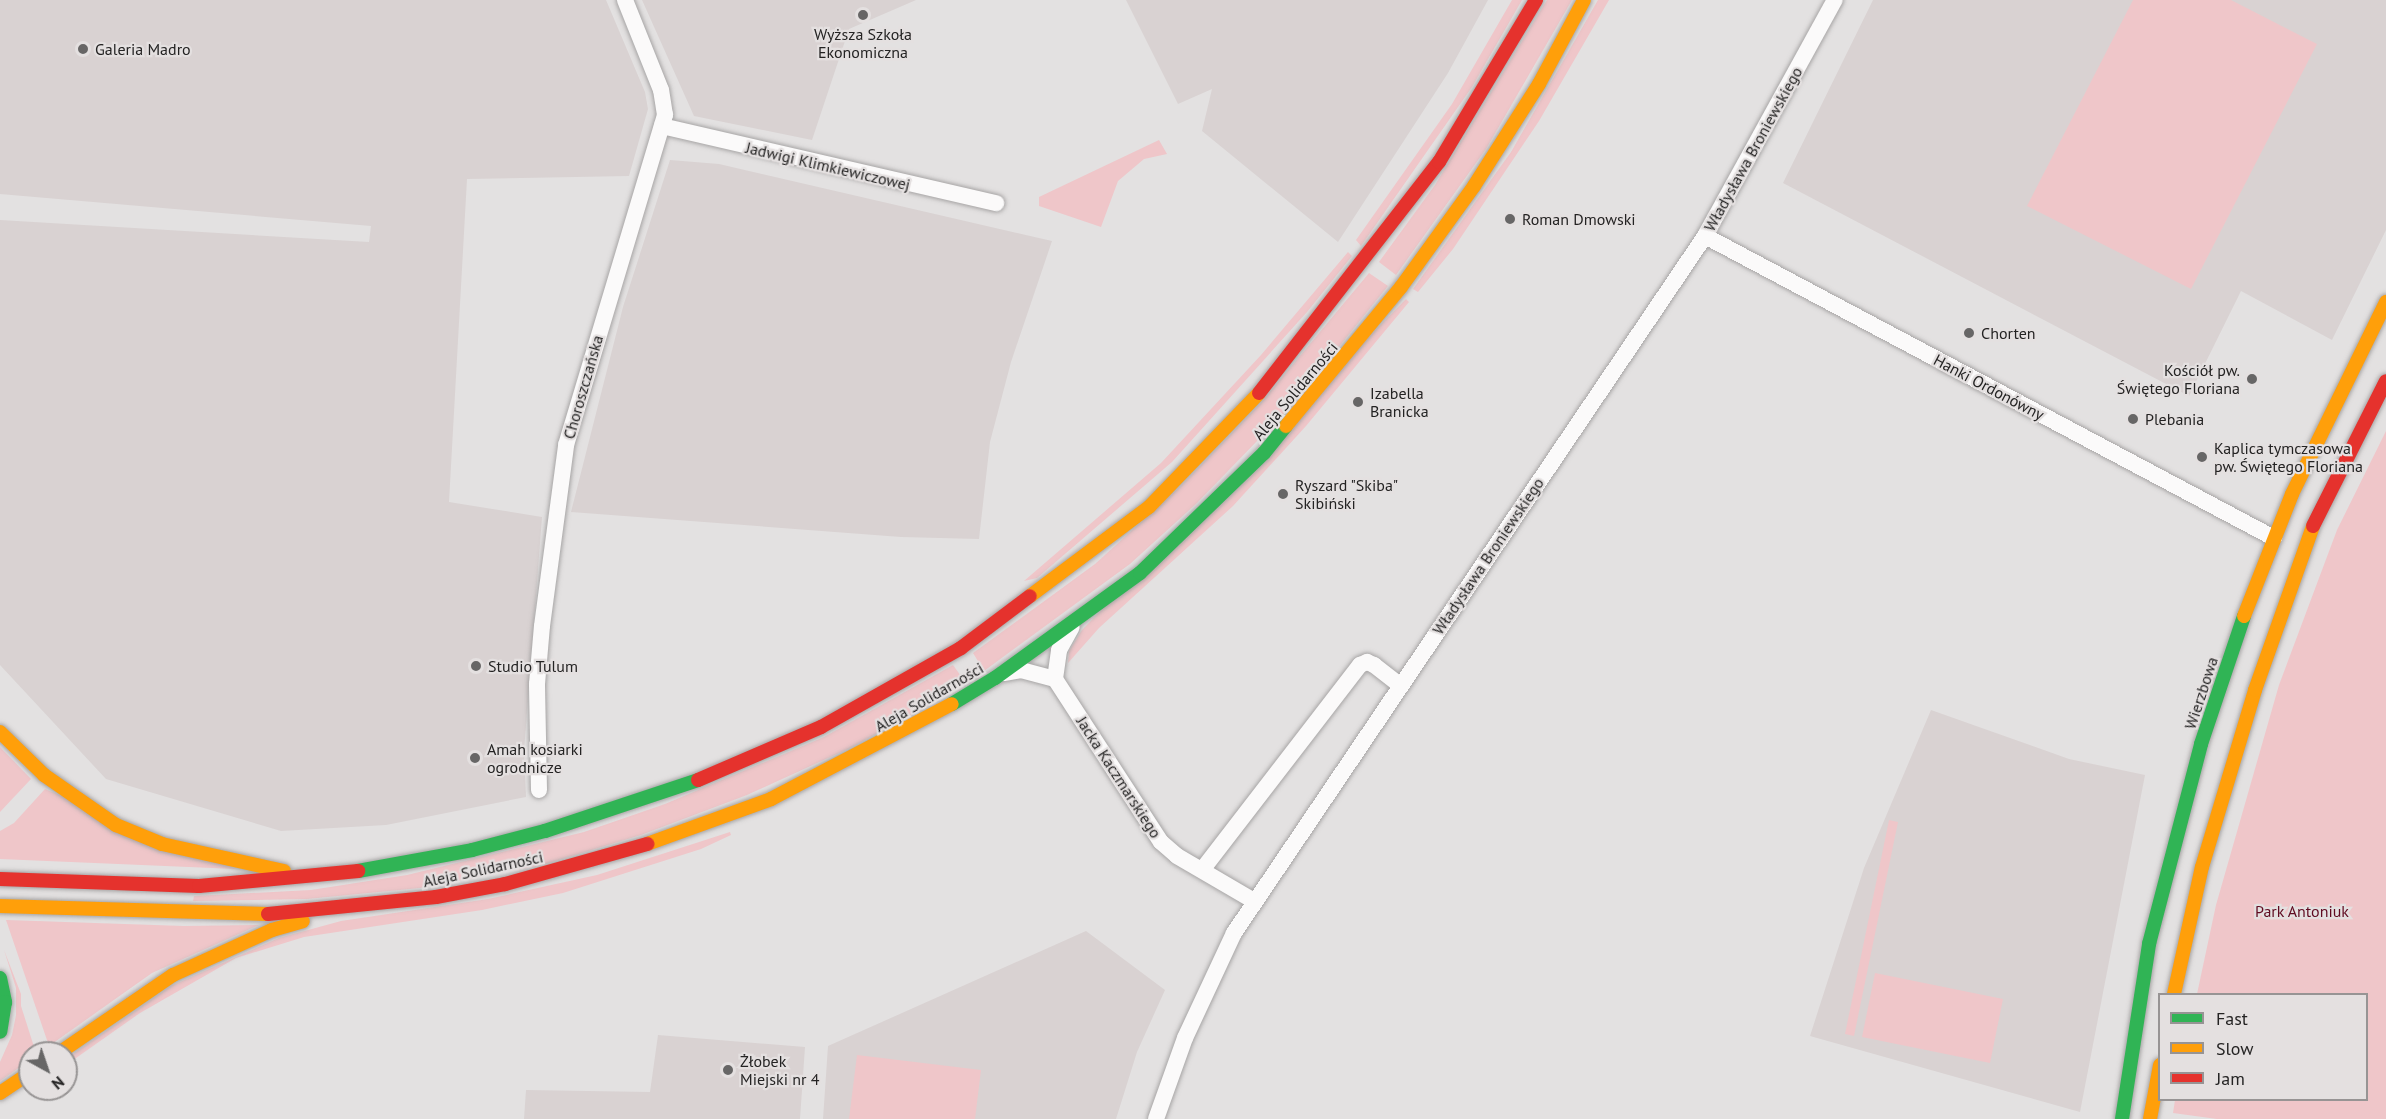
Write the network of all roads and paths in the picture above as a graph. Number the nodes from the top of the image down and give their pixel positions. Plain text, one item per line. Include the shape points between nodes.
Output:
1 (625, 0) edge
2 (1536, 0) edge
3 (1584, 0) edge
4 (1834, 0) edge
5 (662, 126) junction
6 (996, 203) dead end
7 (1705, 236) junction
8 (2386, 302) edge
9 (2386, 381) edge
10 (2274, 538) junction
11 (1076, 621) junction
12 (995, 678) junction
13 (1055, 679) junction
14 (1400, 685) junction
15 (0, 732) edge
16 (538, 790) dead end
17 (2188, 790) junction
18 (2220, 802) junction
19 (1202, 870) junction
20 (313, 876) junction
21 (0, 879) edge
22 (1254, 901) junction
23 (0, 906) edge
24 (357, 907) junction
25 (0, 978) edge
26 (2174, 993) edge
27 (0, 1032) edge
28 (77, 1041) edge
29 (2158, 1076) edge
30 (18, 1081) edge
31 (0, 1093) edge
32 (1156, 1119) edge
33 (2122, 1119) edge
34 (2150, 1119) edge

1 - 5 street, Choroszczańska via 661,90 665,108
2 - 20 main road, Aleja Solidarności via 1439,162 1243,413 1149,507 987,630 821,727 724,772 589,817 472,850 386,868
3 - 11 main road, Aleja Solidarności via 1539,84 1474,186 1319,391 1204,515 1140,573
4 - 7 street, Władysława Broniewskiego
5 - 6 street, Jadwigi Klimkiewiczowej
5 - 16 street, Choroszczańska via 566,445 537,684
7 - 10 street, Hanki Ordonówny
7 - 14 street, Władysława Broniewskiego
8 - 10 main road, Wierzbowa
9 - 18 main road via 2315,521
10 - 17 main road, Wierzbowa via 2241,622
11 - 12 main road, Aleja Solidarności
11 - 13 street via 1059,650
12 - 13 street via 1021,670
12 - 24 main road, Aleja Solidarności via 880,745 779,795 629,851 506,884
13 - 19 street, Jacka Kaczmarskiego via 1161,842
14 - 19 street via 1374,664 1366,662 1360,666
14 - 22 street, Władysława Broniewskiego
15 - 20 main road via 44,775 116,825 162,844
17 - 18 main road via 2195,805 2203,808
17 - 33 main road, Wierzbowa via 2149,944
18 - 26 main road
19 - 22 street, Jacka Kaczmarskiego
20 - 21 main road, Aleja Solidarności via 148,887
22 - 32 street, Władysława Broniewskiego via 1234,933 1185,1038
23 - 24 main road, Aleja Solidarności via 273,914
24 - 28 main road via 272,930 173,975
25 - 27 main road via 4,1002
29 - 34 main road
30 - 31 main road

